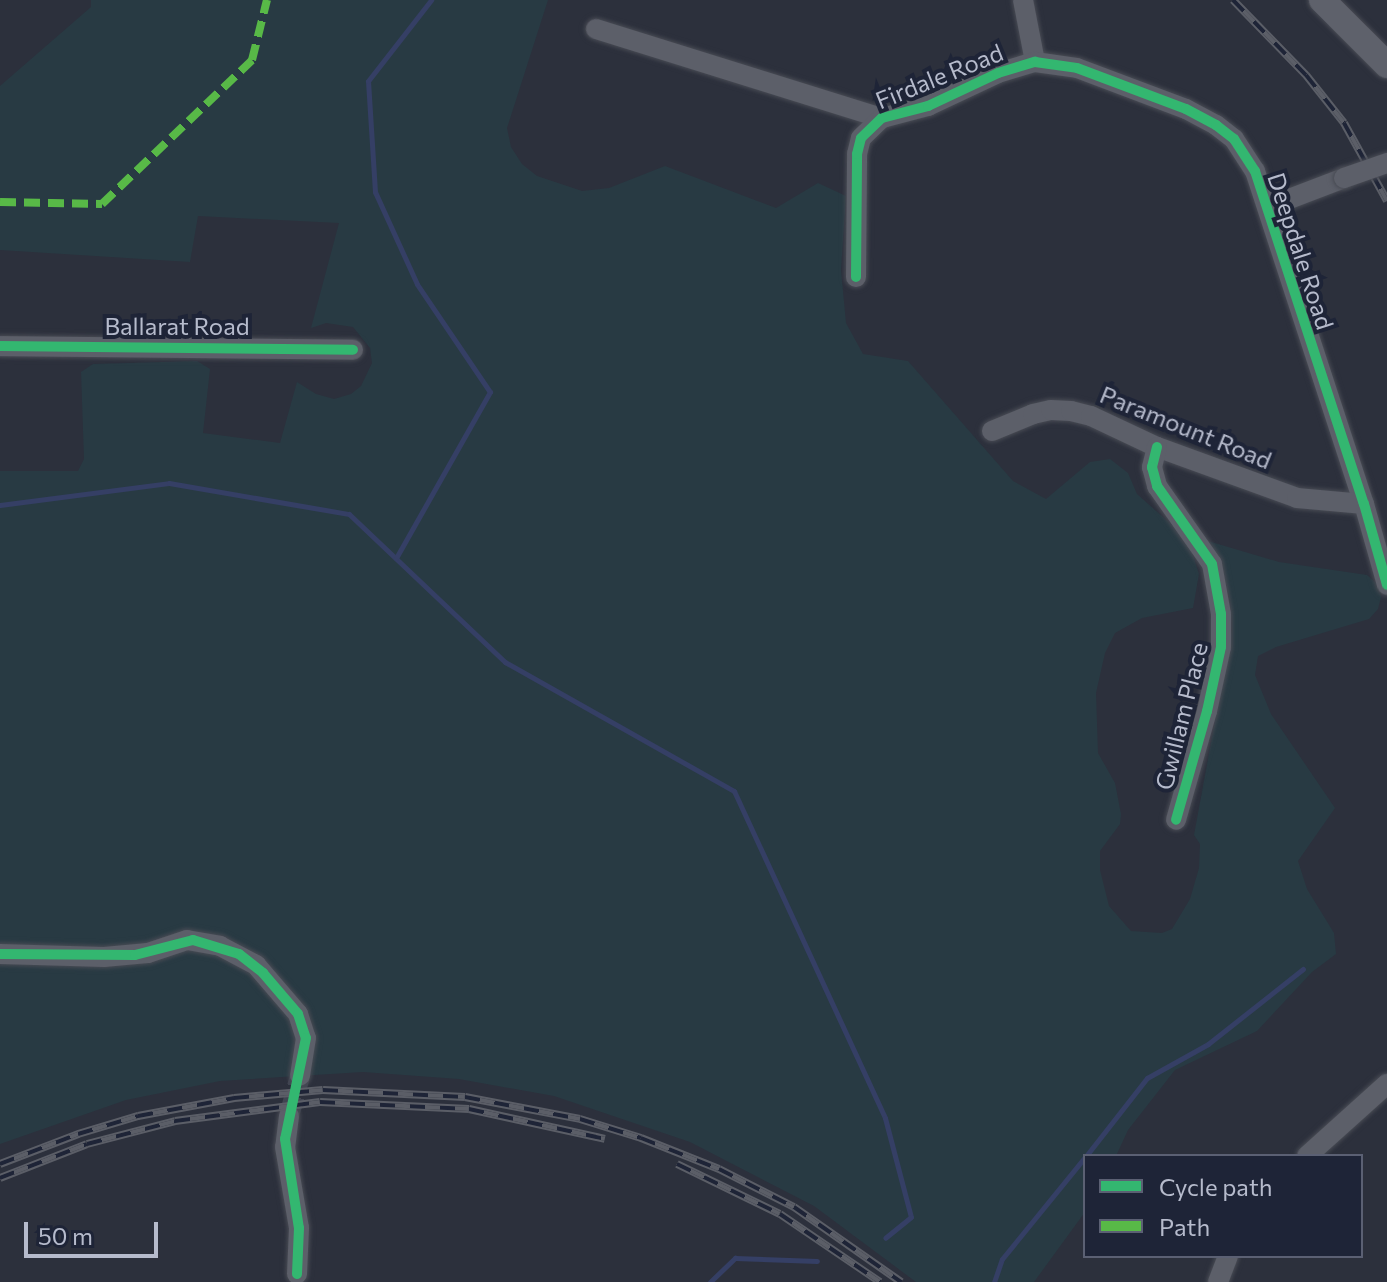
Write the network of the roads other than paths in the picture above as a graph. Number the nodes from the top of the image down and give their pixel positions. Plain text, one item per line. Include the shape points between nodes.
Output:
1 (1023, 0) edge
2 (1322, 0) edge
3 (596, 29) dead end
4 (1035, 62) junction
5 (1387, 65) edge
6 (882, 118) junction
7 (1387, 163) edge
8 (1268, 207) junction
9 (856, 277) dead end
10 (0, 346) edge
11 (353, 350) dead end
12 (992, 431) dead end
13 (1157, 447) junction
14 (1364, 504) junction
15 (1387, 585) edge
16 (1176, 820) dead end
17 (0, 954) edge
18 (300, 1076) tunnel mouth
19 (1387, 1084) edge
20 (289, 1116) tunnel mouth
21 (1309, 1154) edge
22 (1227, 1258) edge
23 (297, 1274) dead end
24 (1218, 1282) edge

1 - 4 street
2 - 5 main road
3 - 6 street, Firdale Road
4 - 6 street, Firdale Road via 928,106
4 - 8 street, Deepdale Road via 1077,68 1216,125 1246,156
6 - 9 street, Firdale Road via 861,138 857,154
7 - 8 street, bridge
8 - 14 street, Deepdale Road
10 - 11 street, Ballarat Road
12 - 13 street, Paramount Road via 1042,412 1071,411
13 - 14 street, Paramount Road via 1297,498
13 - 16 street, Gwillam Place via 1152,467 1157,486 1212,564 1221,614 1221,647 1210,698
14 - 15 street, Deepdale Road
17 - 18 street via 135,955 187,940 220,946 256,965 298,1014 306,1038
19 - 21 street
20 - 23 street via 285,1147 299,1228
22 - 24 street

